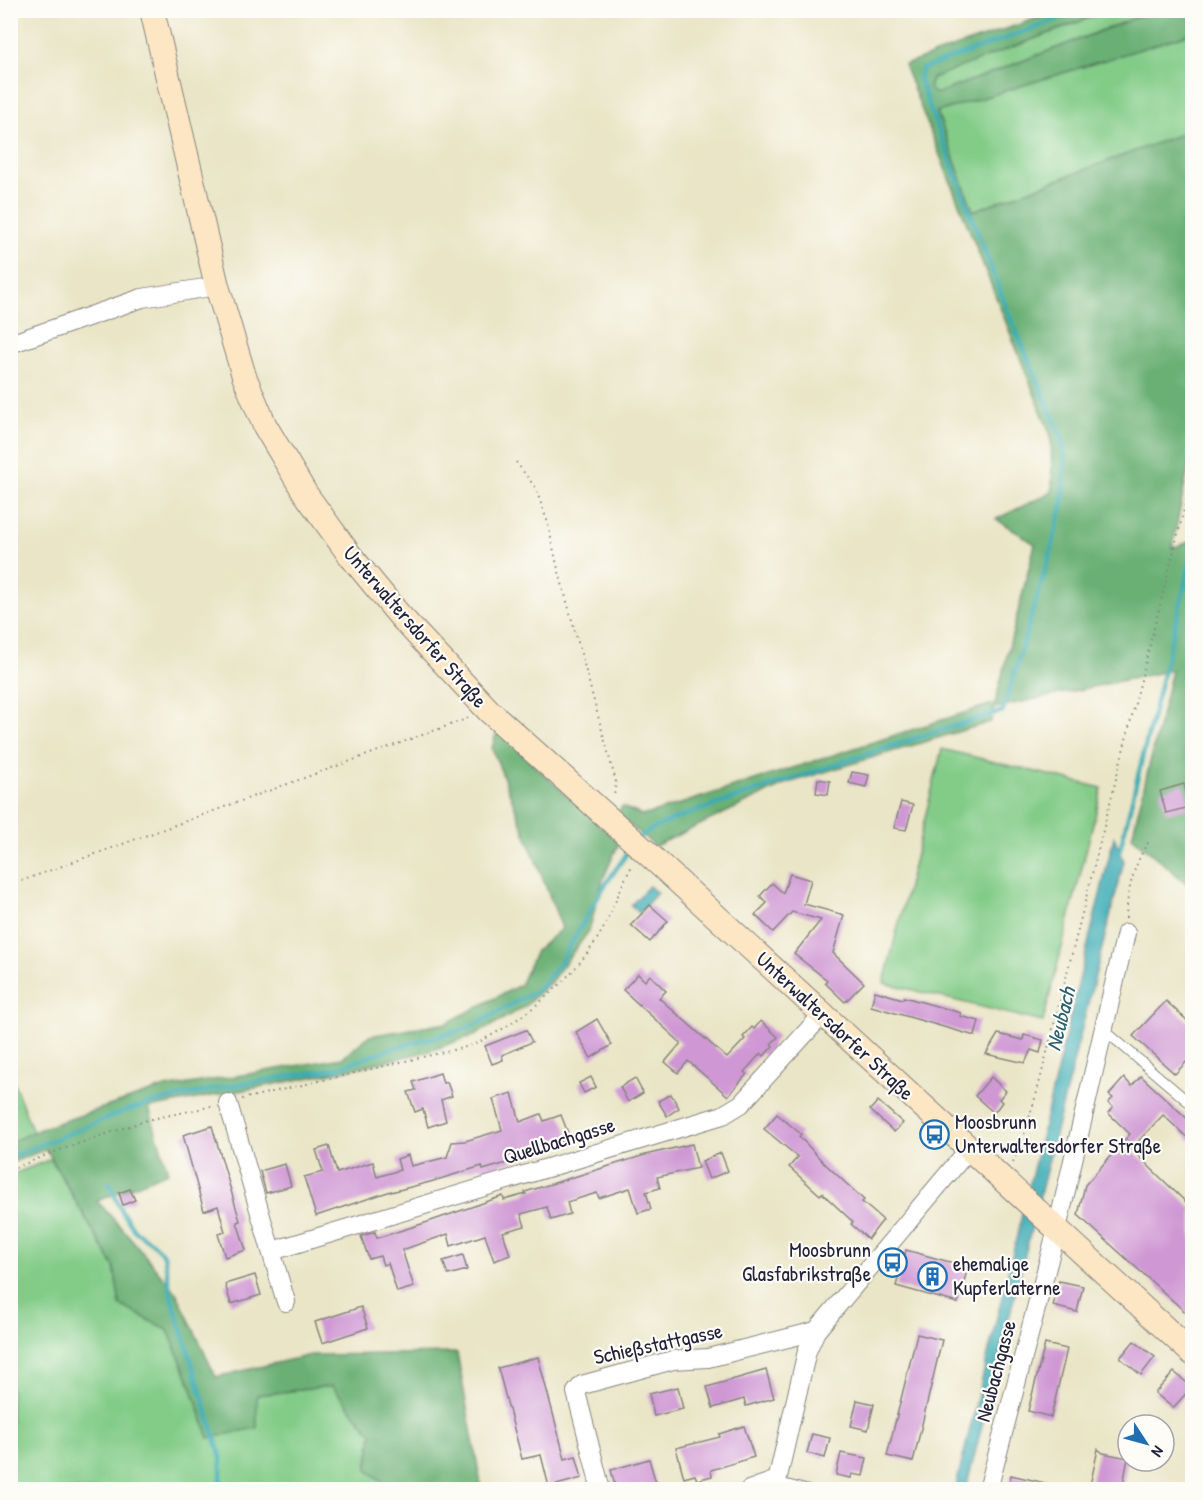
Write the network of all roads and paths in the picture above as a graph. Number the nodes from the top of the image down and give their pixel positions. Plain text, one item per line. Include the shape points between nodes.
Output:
1 (152, 10) edge
2 (216, 286) junction
3 (10, 344) edge
4 (516, 462) dead end
5 (1192, 478) edge
6 (489, 711) junction
7 (604, 815) junction
8 (1149, 841) dead end
9 (635, 842) junction
10 (10, 885) edge
11 (1126, 933) joint
12 (823, 1014) junction
13 (1103, 1029) junction
14 (228, 1103) junction
15 (1192, 1105) edge
16 (969, 1149) junction
17 (10, 1170) edge
18 (1007, 1185) junction
19 (1049, 1223) junction
20 (272, 1251) junction
21 (286, 1302) dead end
22 (816, 1330) junction
23 (1192, 1353) edge
24 (777, 1484) edge
25 (601, 1490) edge
26 (749, 1490) edge
27 (807, 1490) edge
28 (988, 1490) edge

1 - 2 main road, Unterwaltersdorfer Straße
2 - 3 street via 142,298
2 - 6 main road, Unterwaltersdorfer Straße via 261,416 305,493 400,616
4 - 7 path via 536,487 547,520 616,782 614,798
5 - 18 path via 1037,1092
6 - 7 main road, Unterwaltersdorfer Straße
6 - 10 path
7 - 9 main road, Unterwaltersdorfer Straße
8 - 11 path via 1134,872
9 - 12 main road, Unterwaltersdorfer Straße
9 - 14 path via 628,873 604,929 579,966 534,1006 490,1037 470,1046
11 - 13 street, Neubachgasse
12 - 16 main road, Unterwaltersdorfer Straße
12 - 20 street, Quellbachgasse via 741,1104 723,1115
13 - 15 lane
13 - 19 street, Neubachgasse
14 - 17 path via 147,1120
14 - 20 street
16 - 18 main road, Unterwaltersdorfer Straße
16 - 22 street
18 - 19 main road, Unterwaltersdorfer Straße
19 - 23 main road, Unterwaltersdorfer Straße
19 - 28 street, Neubachgasse
20 - 21 street
22 - 24 street via 807,1351
22 - 25 street, Schießstattgasse via 708,1358 673,1360 582,1385 576,1392
24 - 26 street
24 - 27 lane

